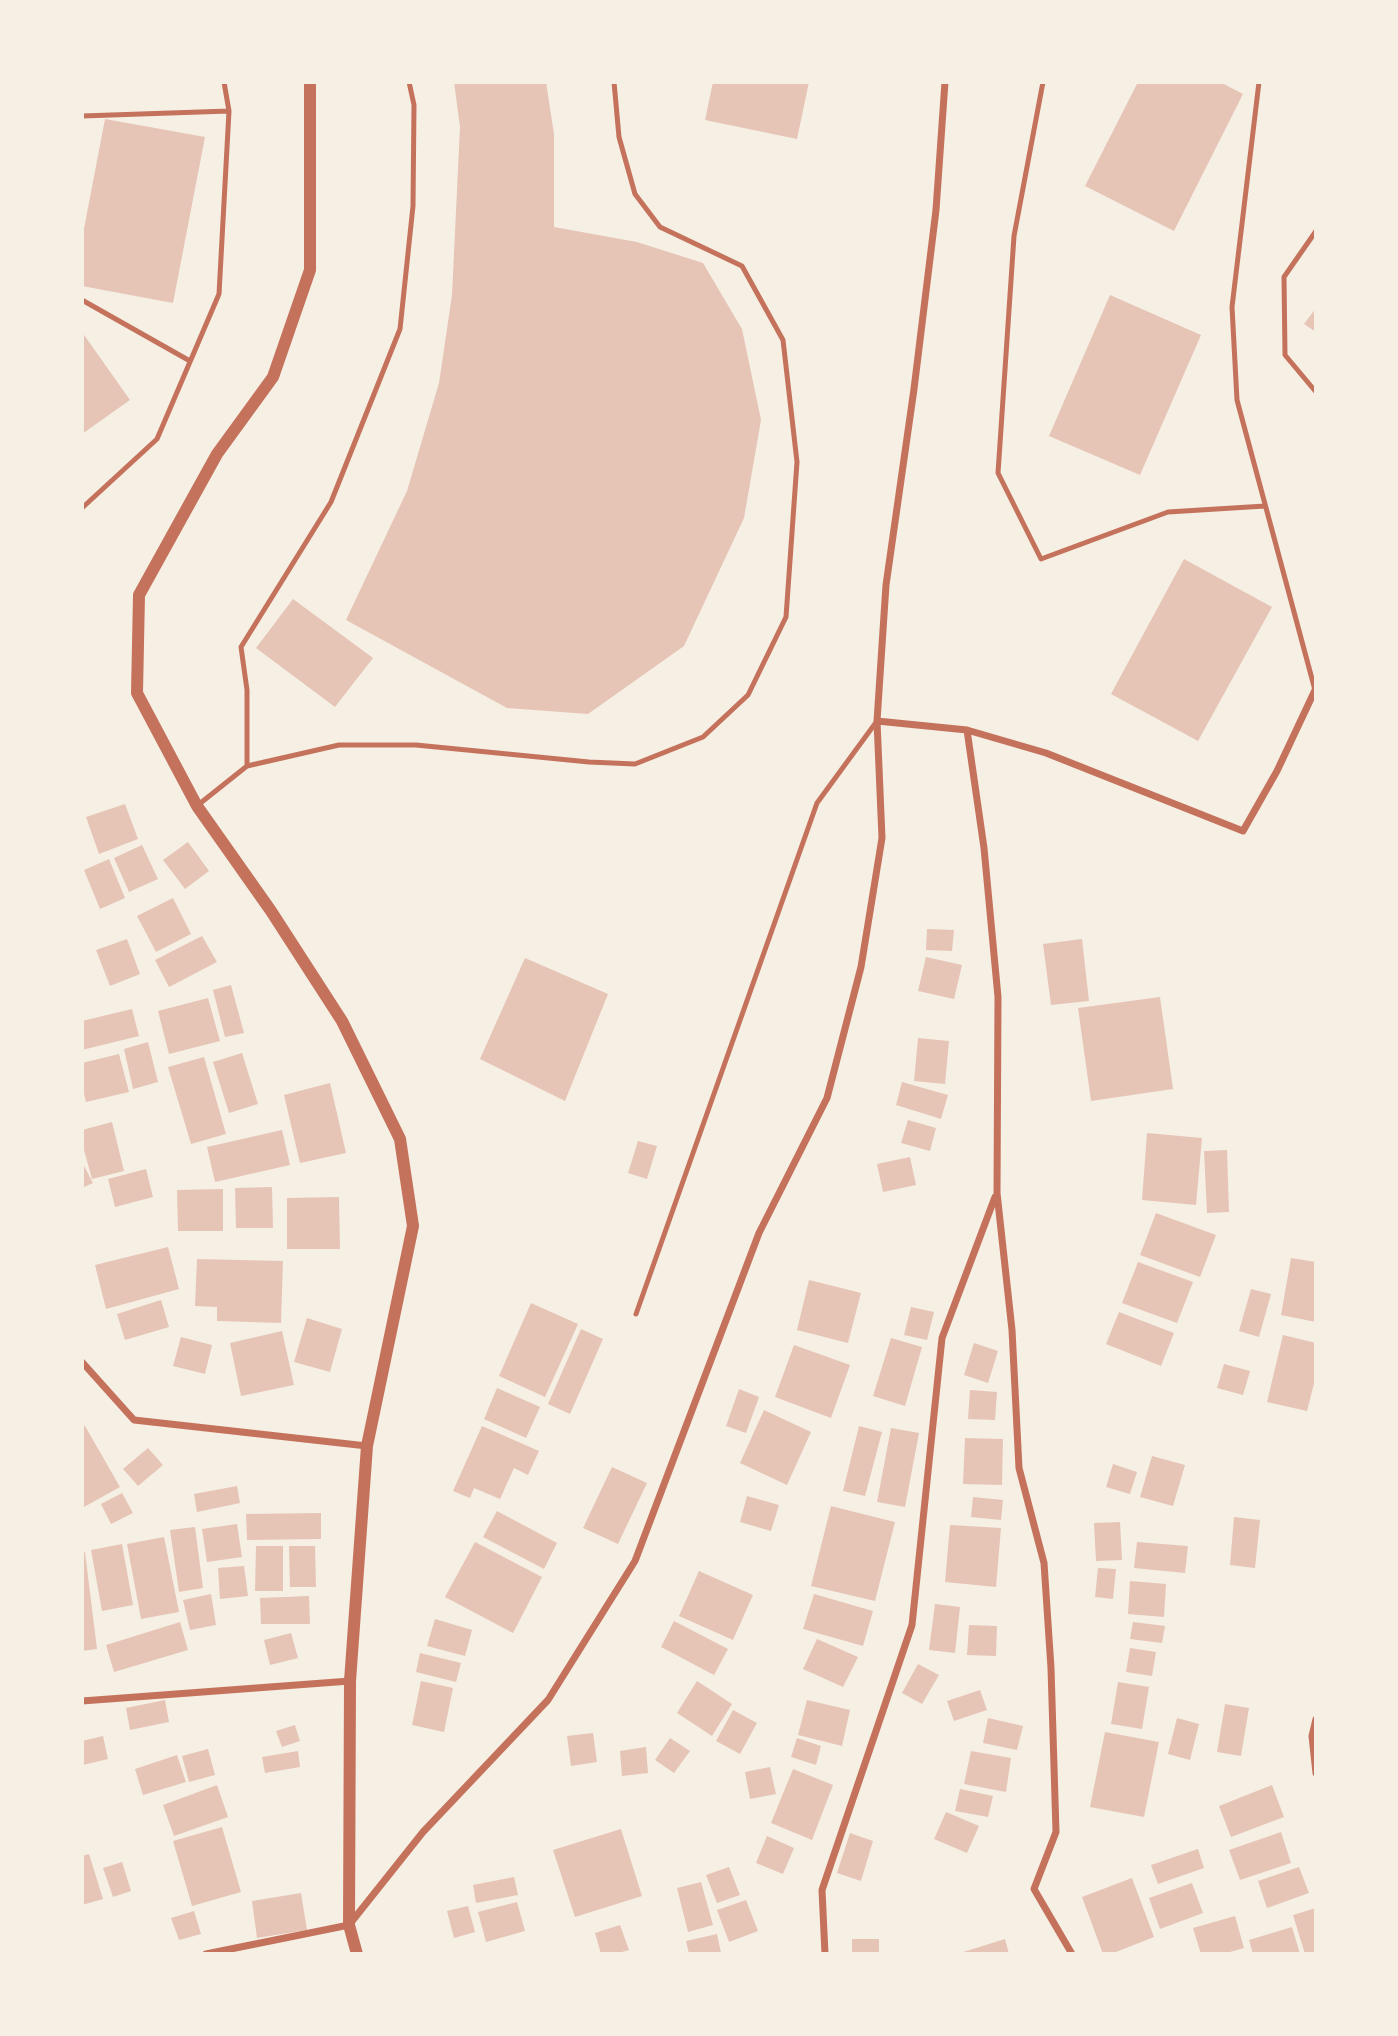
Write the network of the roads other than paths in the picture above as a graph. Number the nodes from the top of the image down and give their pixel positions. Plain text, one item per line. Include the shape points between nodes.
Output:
1 (224, 82) edge
2 (310, 82) edge
3 (409, 82) edge
4 (614, 82) edge
5 (945, 82) edge
6 (1043, 82) edge
7 (1259, 82) edge
8 (229, 111) junction
9 (82, 116) edge
10 (1316, 231) edge
11 (82, 300) edge
12 (190, 361) junction
13 (1316, 392) edge
14 (1265, 506) junction
15 (82, 508) edge
16 (1315, 689) edge
17 (877, 721) junction
18 (967, 730) junction
19 (247, 766) junction
20 (197, 806) junction
21 (997, 1193) junction
22 (636, 1314) dead end
23 (82, 1362) edge
24 (367, 1446) junction
25 (350, 1681) junction
26 (82, 1701) edge
27 (1316, 1719) edge
28 (1316, 1773) edge
29 (349, 1925) junction
30 (206, 1954) edge
31 (357, 1954) edge
32 (825, 1954) edge
33 (1072, 1954) edge

1 - 8 lane
2 - 20 street via 310,270 274,377 217,454 139,595 137,693
3 - 19 lane via 414,105 413,206 400,329 331,502 241,647 247,690
4 - 19 lane via 619,137 635,194 660,227 743,266 783,340 797,462 786,617 748,695 703,737 635,764 416,745 340,745
5 - 17 street via 936,210 886,585
6 - 14 lane via 1014,236 998,473 1041,559 1168,512
7 - 14 lane via 1231,307 1237,400
8 - 9 lane
8 - 12 lane via 219,293
10 - 13 lane via 1284,277 1284,355
11 - 12 lane
12 - 15 lane via 157,439
14 - 16 lane
16 - 18 street via 1243,831 1046,753
17 - 18 street
17 - 22 lane via 817,803
17 - 29 street via 882,838 861,967 827,1098 759,1233 635,1561 548,1700 423,1832
18 - 21 street via 998,997
19 - 20 lane
20 - 24 street via 342,1021 400,1139 414,1226
21 - 32 street via 942,1338 912,1626 822,1891
21 - 33 street via 1012,1330 1019,1468 1044,1563 1051,1668 1055,1832 1034,1889
23 - 24 street via 134,1420
24 - 25 street
25 - 26 street
25 - 29 street
27 - 28 street via 1312,1736
29 - 30 street
29 - 31 street

